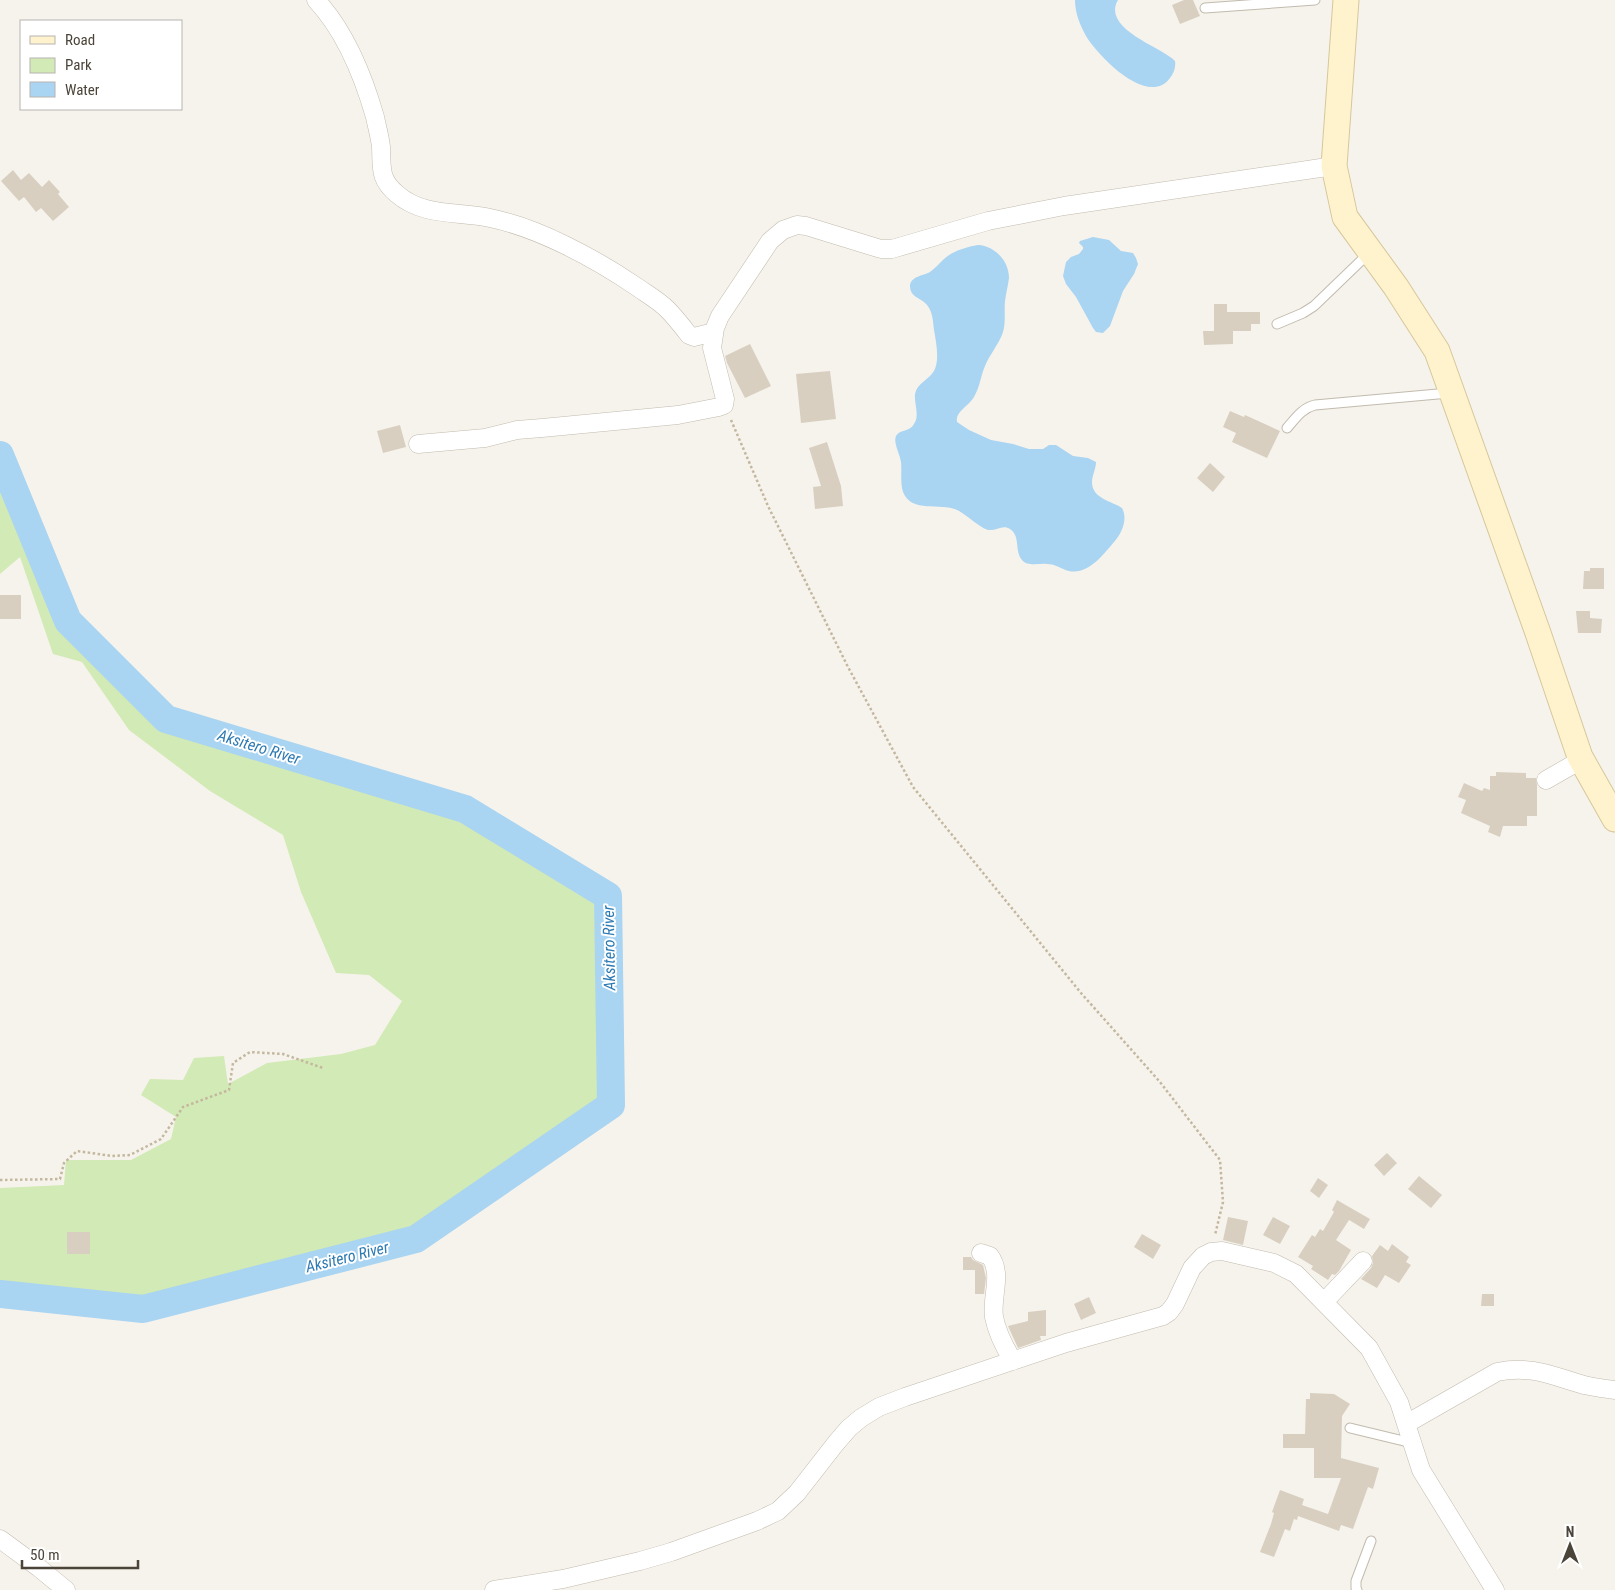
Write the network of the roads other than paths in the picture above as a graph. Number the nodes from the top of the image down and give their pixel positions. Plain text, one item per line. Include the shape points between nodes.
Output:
1 (316, 0) edge
2 (1315, 0) edge
3 (1346, 0) edge
4 (1205, 8) dead end
5 (1334, 166) junction
6 (1370, 252) junction
7 (1277, 324) dead end
8 (714, 332) junction
9 (1452, 393) junction
10 (1287, 428) dead end
11 (418, 444) dead end
12 (1581, 760) junction
13 (1546, 780) dead end
14 (1612, 814) edge
15 (981, 1253) dead end
16 (1363, 1261) dead end
17 (1324, 1302) junction
18 (1013, 1361) junction
19 (1615, 1390) edge
20 (1406, 1424) junction
21 (1350, 1428) dead end
22 (1412, 1442) junction
23 (0, 1539) edge
24 (1371, 1540) dead end
25 (66, 1590) edge
26 (494, 1590) edge
27 (1357, 1590) edge
28 (1495, 1590) edge

1 - 8 street via 336,26 357,65 377,126 383,177 398,196 424,209 491,218 530,230 582,254 623,278 667,309 690,335
2 - 4 lane
3 - 5 street
5 - 6 street via 1344,217
5 - 8 street via 1064,206 995,220 892,248 881,249 797,226 783,230 770,241 729,301
6 - 7 lane via 1314,306
6 - 9 street via 1436,351
8 - 11 street via 712,348 726,399 719,407 678,415
9 - 10 lane via 1308,406
9 - 12 street
12 - 13 street
12 - 14 street
15 - 18 street via 990,1256 996,1266 994,1316
16 - 17 street
17 - 18 street via 1296,1274 1274,1263 1222,1251 1211,1252 1192,1268 1175,1304 1163,1316
17 - 20 street via 1369,1348 1399,1402
18 - 26 street via 905,1397 867,1414 836,1443 797,1493 778,1511 757,1521 640,1561 564,1579
19 - 20 street via 1513,1368 1497,1372
20 - 22 street
21 - 22 lane
22 - 28 street via 1421,1470
23 - 25 street
24 - 27 lane via 1356,1582

